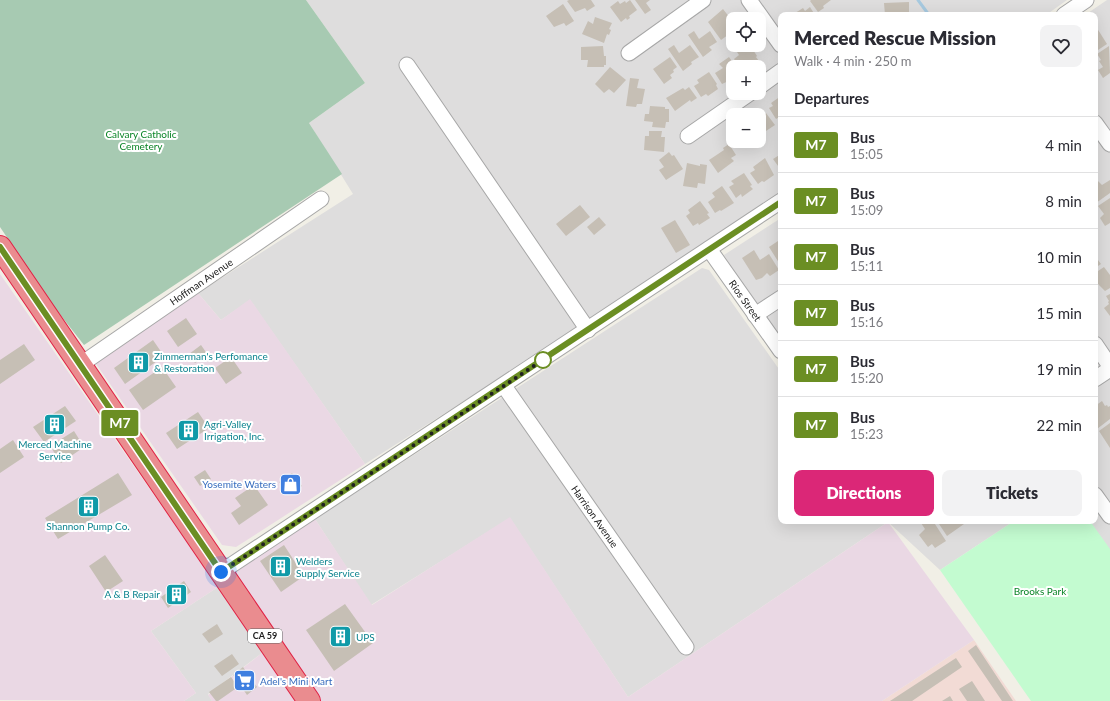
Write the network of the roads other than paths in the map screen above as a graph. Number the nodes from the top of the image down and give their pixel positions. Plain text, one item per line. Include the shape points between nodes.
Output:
1 (703, 0) edge
2 (749, 0) edge
3 (1086, 0) edge
4 (1068, 12) edge
5 (778, 41) edge
6 (629, 53) dead end
7 (407, 65) dead end
8 (778, 73) edge
9 (766, 82) edge
10 (740, 100) edge
11 (1098, 127) edge
12 (688, 136) dead end
13 (1110, 144) edge
14 (322, 199) dead end
15 (778, 204) edge
16 (0, 246) edge
17 (709, 249) junction
18 (778, 300) edge
19 (755, 315) junction
20 (588, 330) junction
21 (778, 347) edge
22 (1098, 348) edge
23 (80, 365) junction
24 (1110, 366) edge
25 (1110, 369) edge
26 (1098, 377) edge
27 (504, 386) junction
28 (1098, 499) edge
29 (1110, 516) edge
30 (221, 572) junction
31 (686, 647) dead end
32 (309, 701) edge

1 - 6 street
2 - 5 street
3 - 4 street
7 - 20 street
8 - 9 street
10 - 12 street
11 - 13 street
14 - 23 street, Hoffman Avenue
15 - 17 street
16 - 23 highway, CA 59
17 - 19 street, Rios Street
17 - 20 street
18 - 19 street
19 - 21 street, Rios Street
20 - 27 street
22 - 24 street
23 - 30 highway, CA 59
25 - 26 street
27 - 30 street
27 - 31 street, Harrison Avenue
28 - 29 street
30 - 32 highway, CA 59

